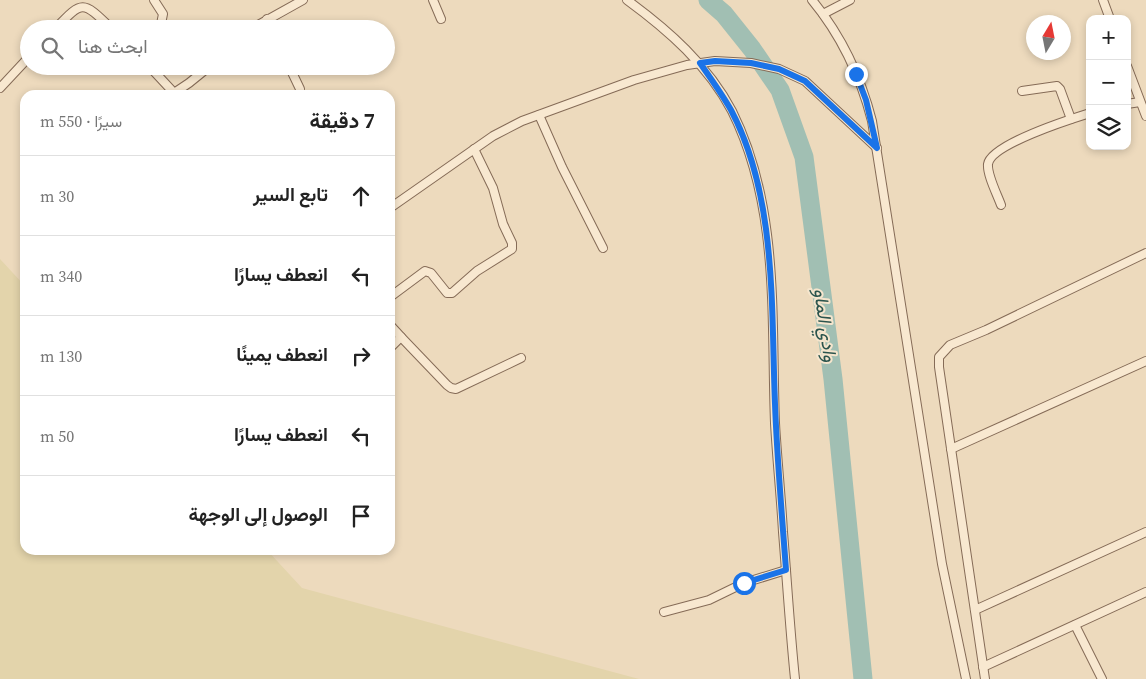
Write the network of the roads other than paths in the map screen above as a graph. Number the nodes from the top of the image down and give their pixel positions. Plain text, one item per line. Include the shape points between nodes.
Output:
1 (154, 0) edge
2 (303, 0) edge
3 (433, 0) edge
4 (626, 0) edge
5 (812, 0) edge
6 (850, 0) edge
7 (1103, 0) edge
8 (823, 14) junction
9 (1109, 15) edge
10 (267, 19) edge
11 (441, 19) dead end
12 (63, 20) edge
13 (103, 20) edge
14 (162, 20) edge
15 (700, 63) junction
16 (20, 67) edge
17 (157, 75) edge
18 (199, 75) edge
19 (293, 75) edge
20 (1131, 77) edge
21 (0, 88) edge
22 (300, 89) dead end
23 (171, 90) edge
24 (180, 90) edge
25 (1022, 91) dead end
26 (1140, 102) junction
27 (1131, 103) edge
28 (1086, 114) edge
29 (539, 115) junction
30 (1146, 116) edge
31 (1070, 119) junction
32 (877, 148) junction
33 (474, 149) junction
34 (395, 204) edge
35 (1001, 205) dead end
36 (602, 248) dead end
37 (1146, 253) edge
38 (395, 292) edge
39 (395, 330) edge
40 (401, 337) junction
41 (395, 343) edge
42 (521, 358) dead end
43 (1146, 361) edge
44 (951, 449) junction
45 (1146, 532) edge
46 (786, 570) junction
47 (1146, 592) edge
48 (975, 610) junction
49 (664, 612) dead end
50 (1074, 625) junction
51 (983, 667) junction
52 (795, 679) edge
53 (966, 679) edge
54 (985, 679) edge
55 (1102, 679) edge

1 - 14 street via 163,14
2 - 10 street
3 - 11 street
4 - 15 street via 656,22
5 - 8 street
6 - 8 street
7 - 9 street
8 - 32 street via 856,74 866,100
12 - 13 street via 82,5 89,7
15 - 29 street via 634,80
15 - 32 street via 751,63 779,69 805,81
15 - 46 street via 732,111 759,186 770,269
16 - 21 street
17 - 23 street
18 - 24 street
19 - 22 street
20 - 26 street
25 - 31 street via 1057,86
26 - 27 street
26 - 30 street
28 - 31 street
29 - 33 street via 522,121
29 - 36 street
31 - 35 street via 1020,139 993,155 988,162 989,171
32 - 53 street via 942,564
33 - 34 street
33 - 38 street via 496,199 512,249 477,271 452,293 448,293 432,273 425,271
37 - 44 street via 944,350 939,357 939,367
39 - 40 street
40 - 41 street
40 - 42 street via 447,385 456,389
43 - 44 street
44 - 48 street
45 - 48 street
46 - 49 street via 744,583 709,600
46 - 52 street
47 - 50 street
48 - 51 street
50 - 51 street
50 - 55 street
51 - 54 street

